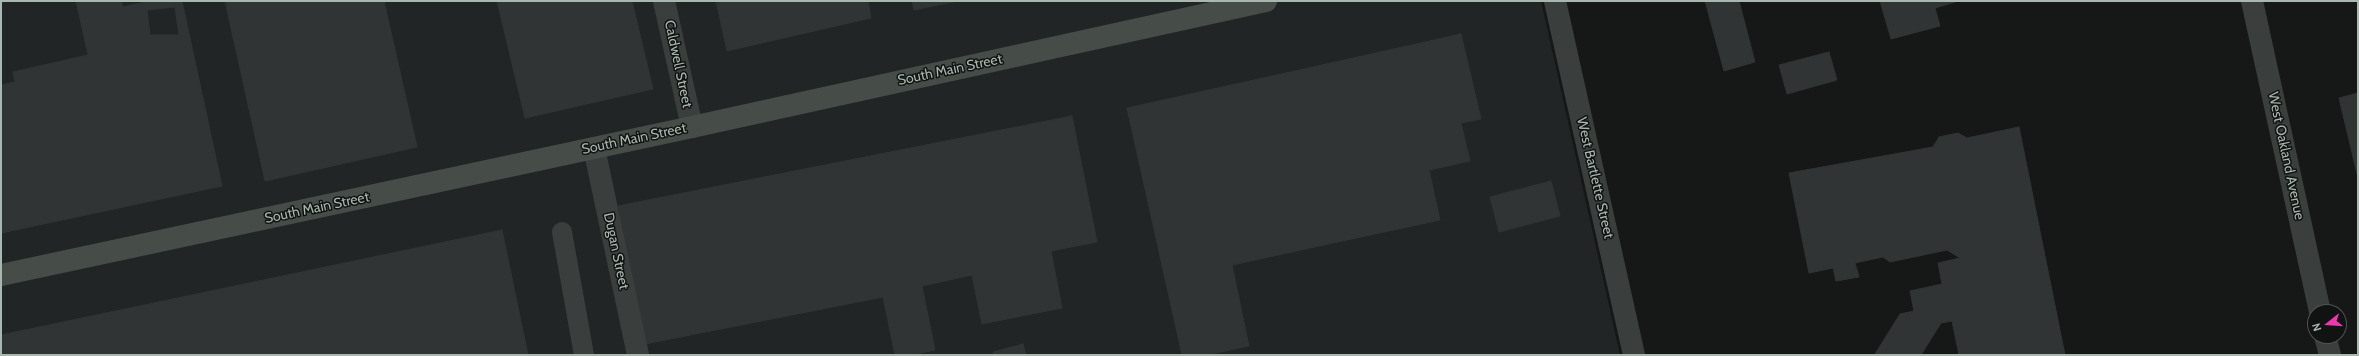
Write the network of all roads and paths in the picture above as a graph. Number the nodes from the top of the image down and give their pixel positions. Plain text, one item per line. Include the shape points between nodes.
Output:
1 (664, 1) edge
2 (1266, 1) edge
3 (1555, 1) edge
4 (2252, 1) edge
5 (692, 127) junction
6 (594, 148) junction
7 (562, 232) dead end
8 (1, 275) edge
9 (2318, 304) edge
10 (2327, 344) edge
11 (584, 355) edge
12 (638, 355) edge
13 (1634, 355) edge
14 (2330, 355) edge

1 - 5 street, Caldwell Street
2 - 5 main road, South Main Street
3 - 13 street, West Bartlette Street
4 - 9 street, West Oakland Avenue
5 - 6 main road, South Main Street
6 - 8 main road, South Main Street
6 - 12 street, Dugan Street
7 - 11 lane
10 - 14 street

